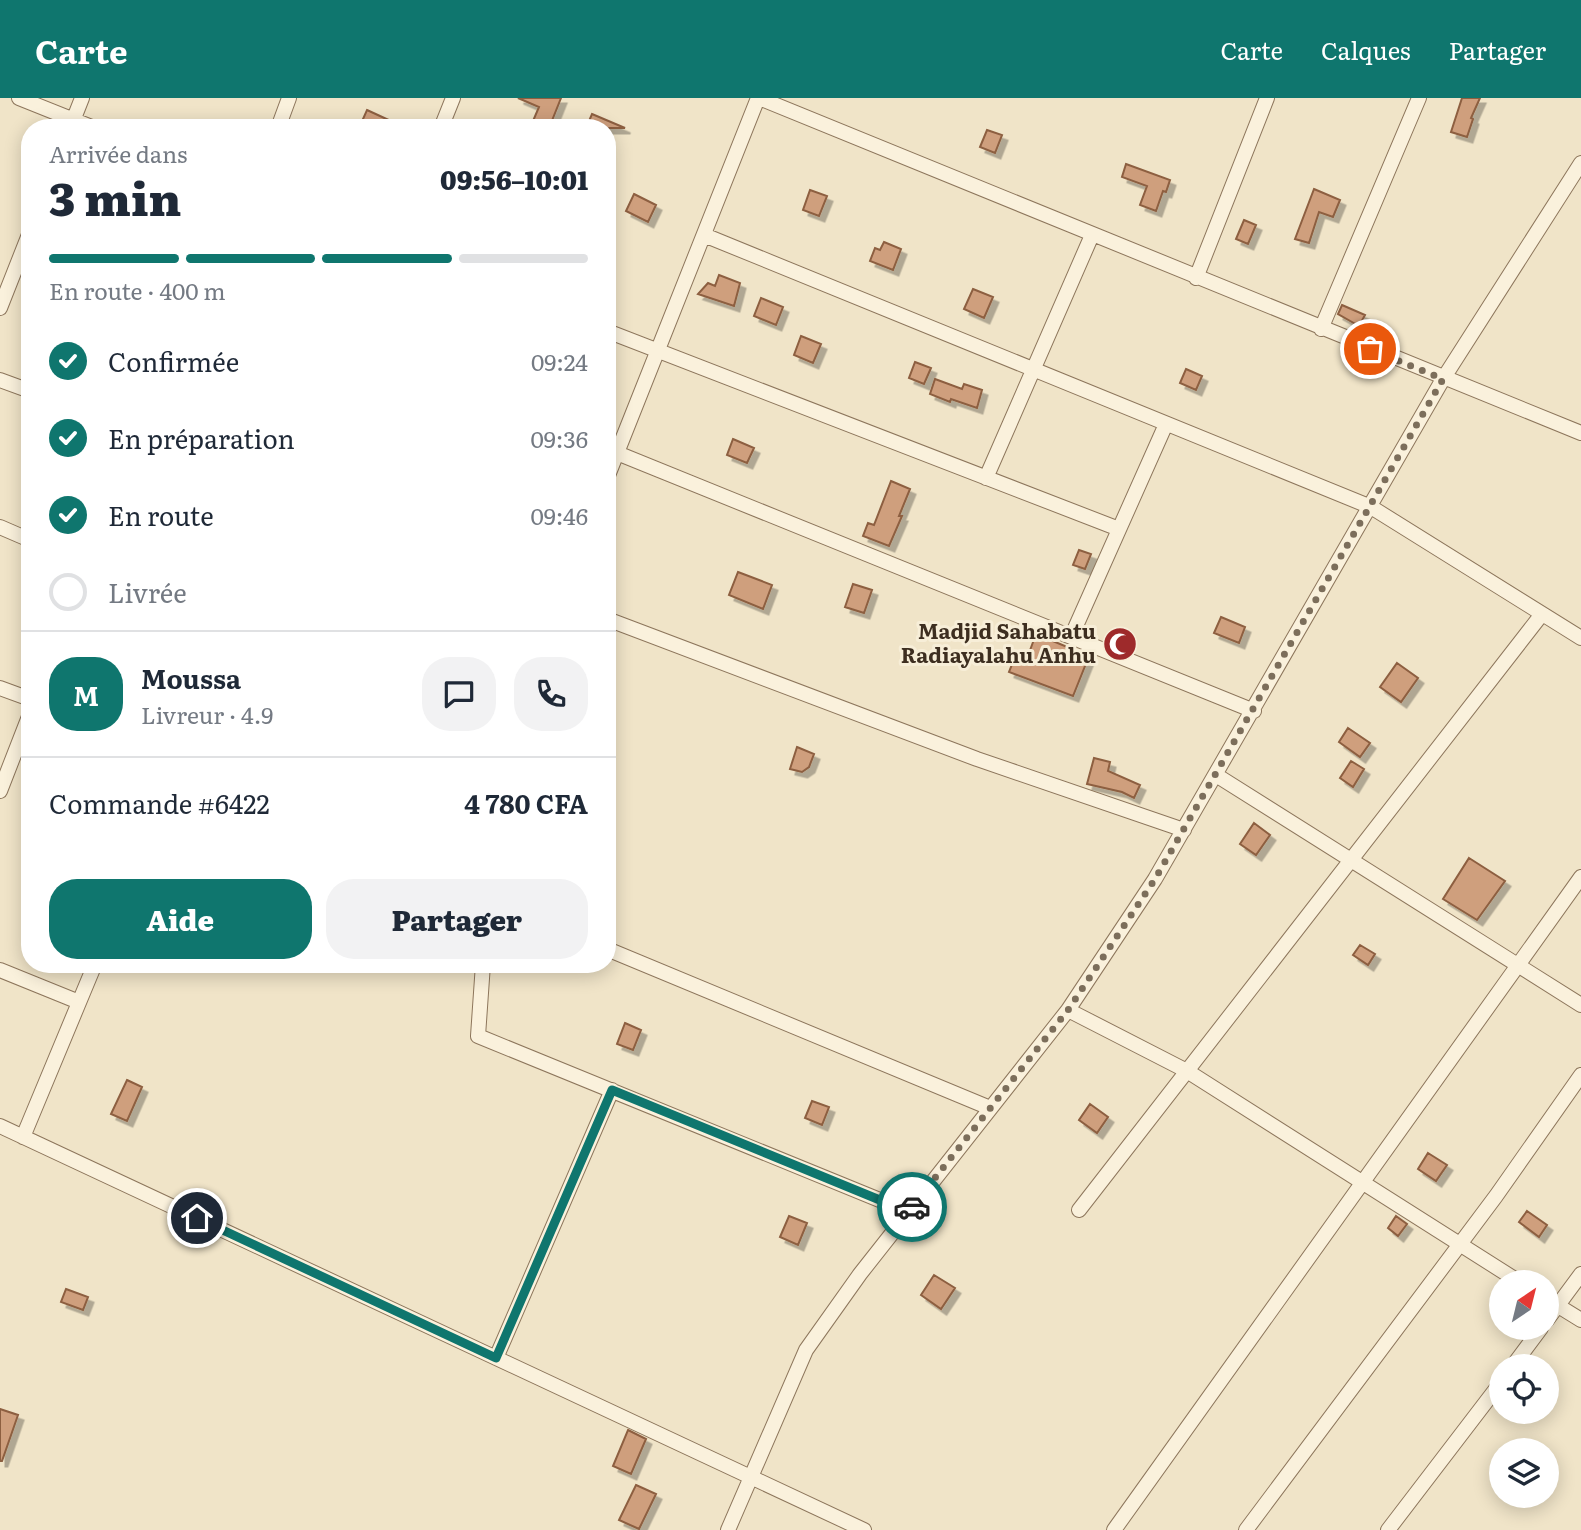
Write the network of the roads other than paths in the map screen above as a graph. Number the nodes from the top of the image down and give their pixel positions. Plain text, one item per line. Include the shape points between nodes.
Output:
1 (19, 98) edge
2 (82, 98) edge
3 (289, 98) edge
4 (453, 98) edge
5 (758, 98) edge
6 (1419, 98) edge
7 (1264, 99) edge
8 (62, 119) edge
9 (74, 119) edge
10 (281, 119) edge
11 (445, 119) edge
12 (1581, 163) edge
13 (704, 234) junction
14 (1092, 235) junction
15 (21, 255) edge
16 (1196, 278) junction
17 (0, 308) edge
18 (1321, 329) junction
19 (616, 335) edge
20 (657, 351) junction
21 (1033, 369) junction
22 (1443, 379) junction
23 (0, 380) edge
24 (21, 388) edge
25 (1166, 424) junction
26 (1581, 433) edge
27 (617, 453) joint
28 (986, 478) junction
29 (1371, 507) junction
30 (0, 527) edge
31 (1119, 529) junction
32 (21, 536) edge
33 (1542, 614) junction
34 (616, 623) edge
35 (1072, 635) junction
36 (1581, 638) edge
37 (0, 688) edge
38 (21, 696) edge
39 (1254, 710) junction
40 (21, 737) edge
41 (1216, 775) junction
42 (0, 791) edge
43 (1184, 830) junction
44 (1351, 860) junction
45 (1581, 877) edge
46 (616, 953) edge
47 (1518, 965) junction
48 (0, 970) edge
49 (91, 973) edge
50 (482, 973) edge
51 (79, 1002) junction
52 (1581, 1005) edge
53 (1068, 1010) junction
54 (1186, 1071) junction
55 (1581, 1075) edge
56 (612, 1090) junction
57 (990, 1108) junction
58 (0, 1126) edge
59 (23, 1137) junction
60 (1362, 1182) junction
61 (1079, 1210) dead end
62 (909, 1212) junction
63 (1460, 1244) junction
64 (1501, 1270) edge
65 (1581, 1274) edge
66 (1559, 1296) edge
67 (1559, 1307) edge
68 (1581, 1320) edge
69 (496, 1358) junction
70 (1489, 1398) edge
71 (751, 1477) junction
72 (728, 1530) edge
73 (864, 1530) edge
74 (1114, 1530) edge
75 (1246, 1530) edge
76 (1388, 1530) edge

1 - 8 street
2 - 9 street
3 - 10 street
4 - 11 street
5 - 13 street
5 - 14 street
6 - 18 street
7 - 16 street
12 - 22 street
13 - 20 street
13 - 21 street
14 - 16 street
14 - 21 street
15 - 17 street
16 - 18 street
18 - 22 street
19 - 20 street
20 - 27 street
20 - 28 street
21 - 25 street
21 - 28 street
22 - 26 street
22 - 29 street
23 - 24 street
25 - 29 street
25 - 31 street
27 - 35 street
28 - 31 street
29 - 33 street
29 - 39 street
30 - 32 street
31 - 35 street
33 - 36 street
33 - 44 street
34 - 43 street via 977,759
35 - 39 street
37 - 38 street
39 - 41 street
40 - 42 street
41 - 43 street
41 - 44 street
43 - 53 street
44 - 47 street
44 - 54 street
45 - 47 street
46 - 57 street
47 - 52 street
47 - 60 street
48 - 51 street
49 - 51 street
50 - 56 street via 478,1036
51 - 59 street
53 - 54 street
53 - 57 street
54 - 60 street
54 - 61 street
55 - 63 street
56 - 62 street
56 - 69 street
57 - 62 street
58 - 59 street
59 - 69 street
60 - 63 street
60 - 74 street
62 - 71 street via 806,1350
63 - 64 street
63 - 75 street
65 - 66 street
67 - 68 street
69 - 71 street
70 - 76 street
71 - 72 street
71 - 73 street

